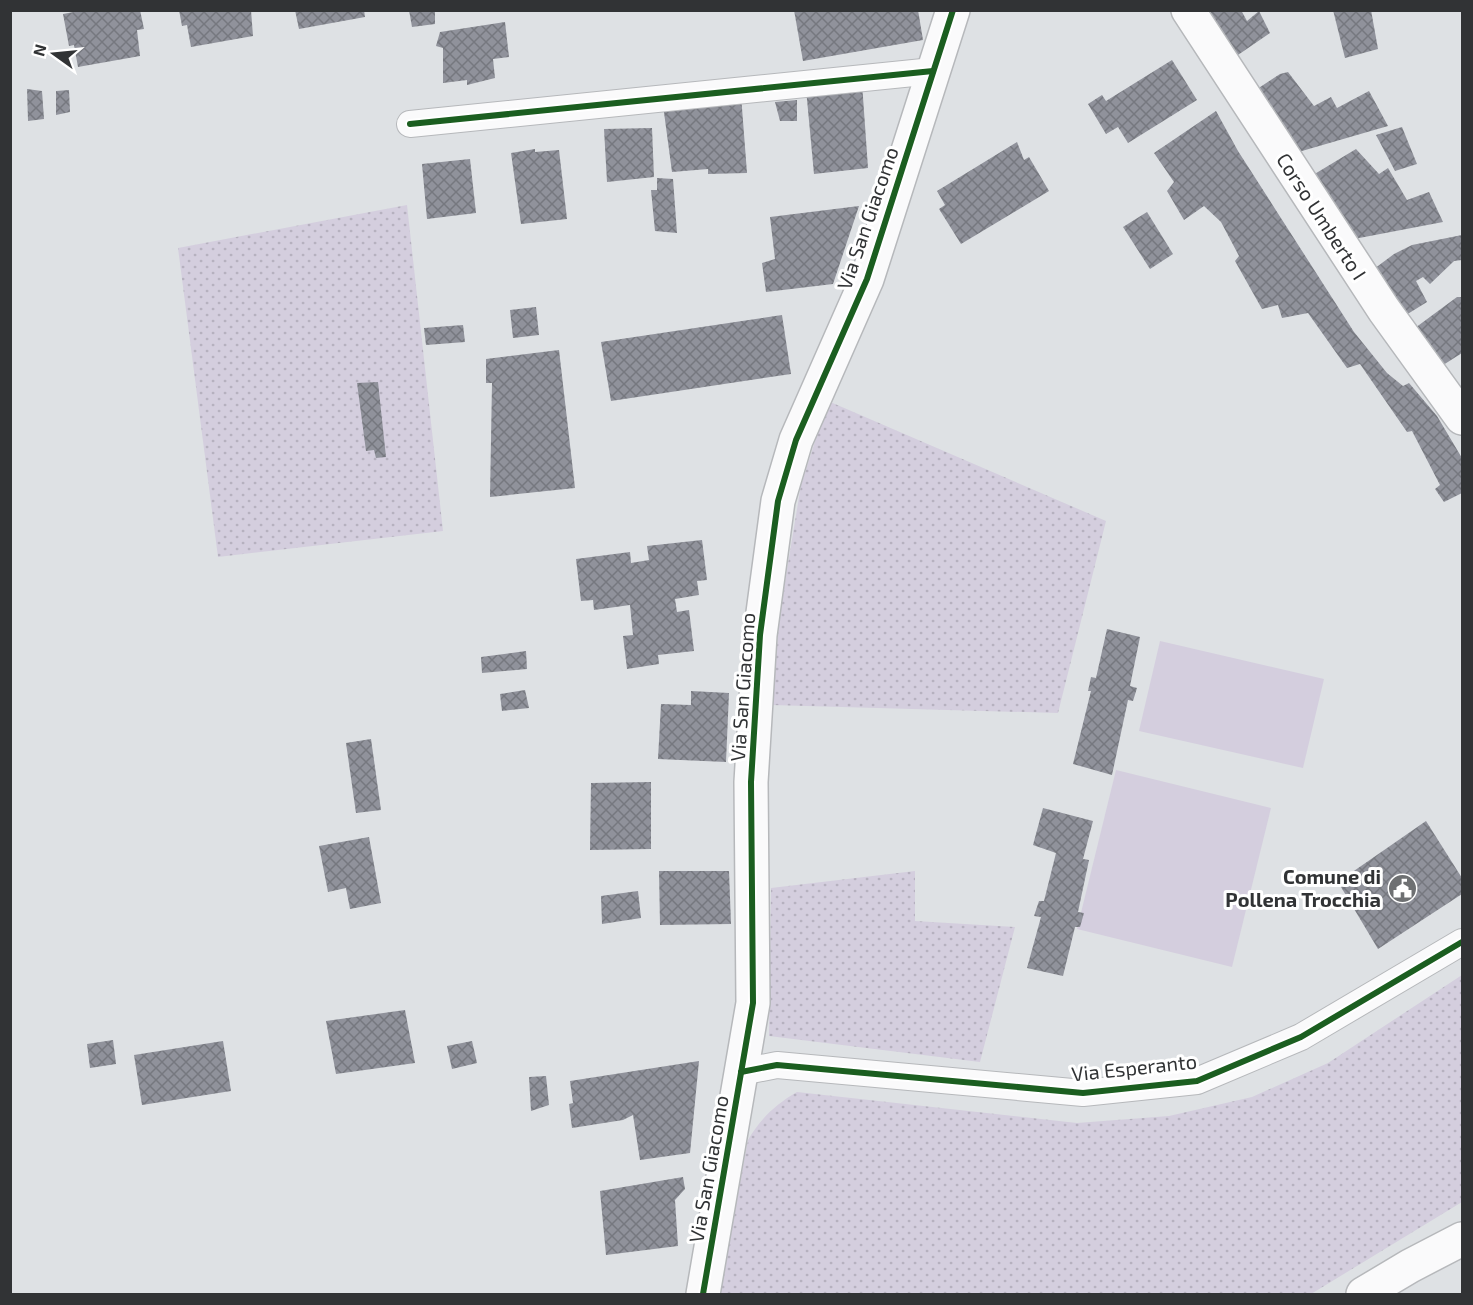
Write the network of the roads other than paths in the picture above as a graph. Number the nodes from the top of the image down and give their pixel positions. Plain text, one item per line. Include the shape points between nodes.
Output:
1 (953, 10) edge
2 (1188, 10) edge
3 (933, 71) junction
4 (410, 124) dead end
5 (1462, 418) edge
6 (1462, 942) edge
7 (741, 1072) junction
8 (1462, 1239) edge
9 (703, 1294) edge
10 (1364, 1294) edge

1 - 3 street, Via San Giacomo
2 - 5 street, Corso Umberto I via 1384,310
3 - 4 street
3 - 7 street, Via San Giacomo via 867,279 796,440 778,501 759,646 752,782 753,1003
6 - 7 street, Via Esperanto via 1301,1037 1197,1081 1083,1093 777,1065
7 - 9 street, Via San Giacomo
8 - 10 street

